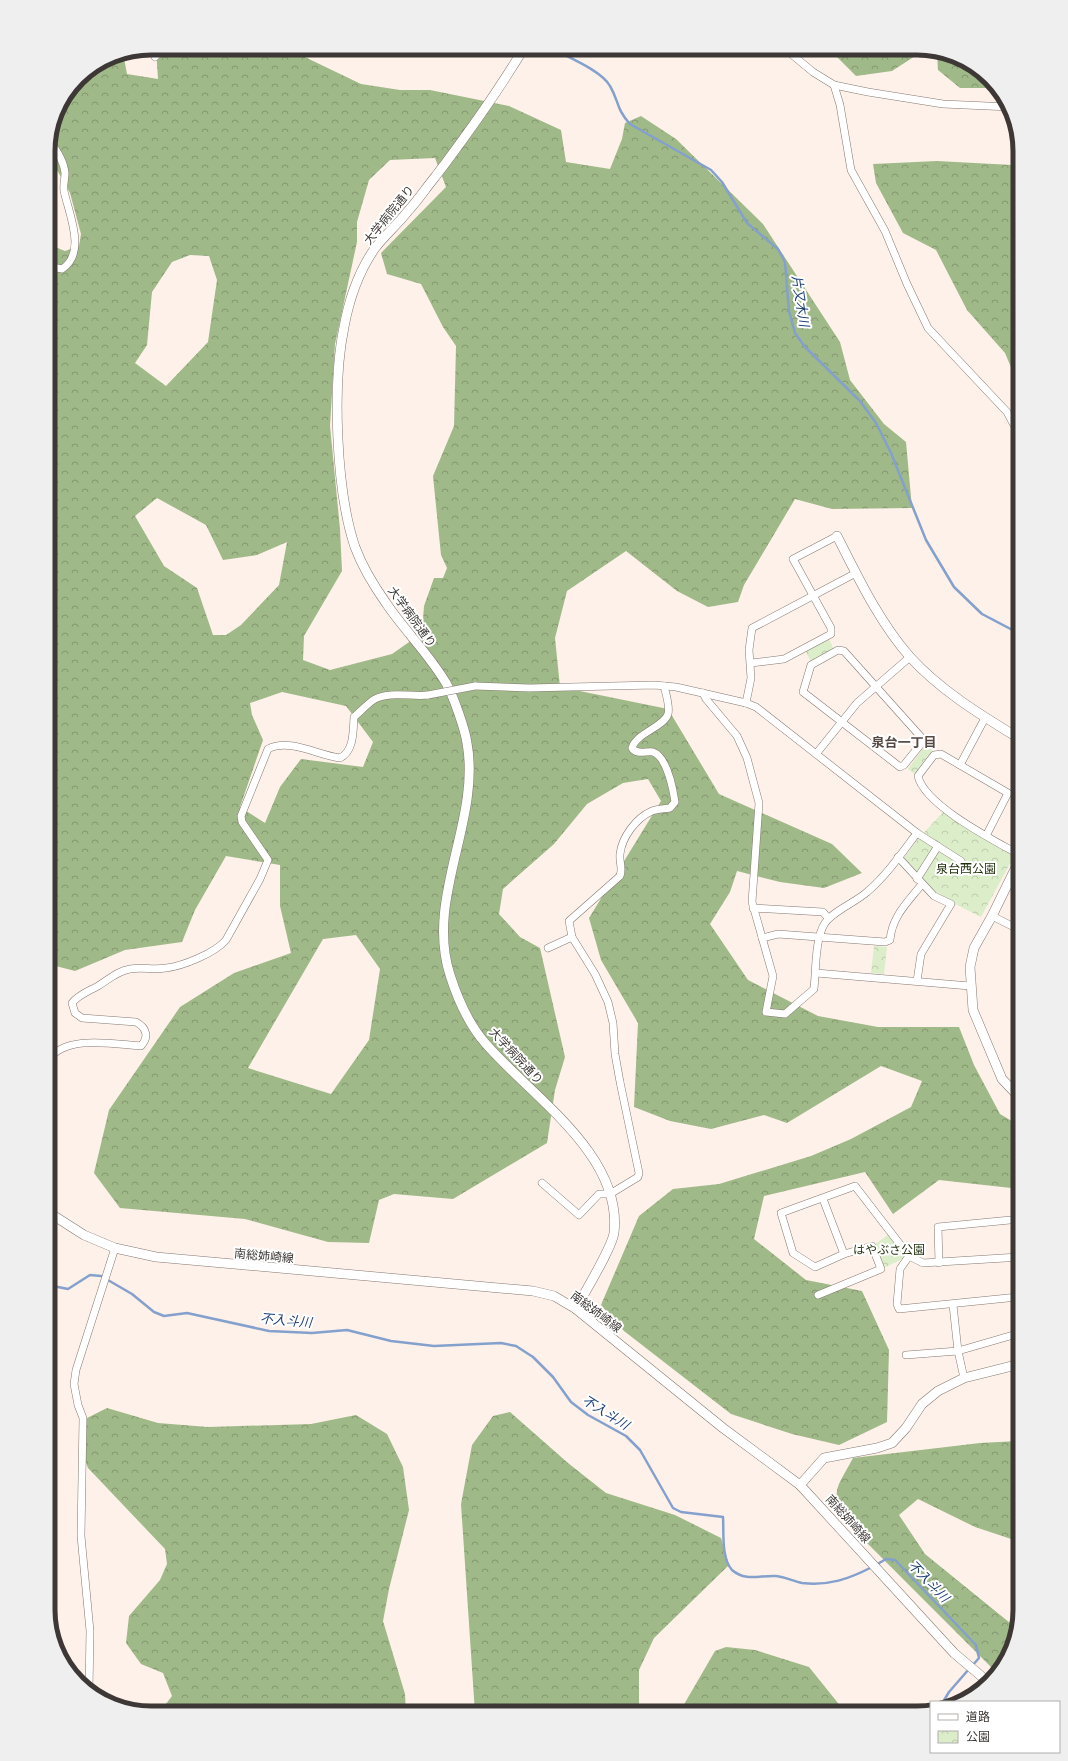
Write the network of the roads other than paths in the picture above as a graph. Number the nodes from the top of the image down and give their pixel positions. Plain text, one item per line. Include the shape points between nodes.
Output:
1 (520, 55) edge
2 (792, 55) edge
3 (834, 85) junction
4 (1002, 107) edge
5 (55, 148) edge
6 (55, 268) edge
7 (1013, 423) edge
8 (837, 536) joint
9 (856, 573) junction
10 (813, 596) junction
11 (910, 657) junction
12 (751, 663) junction
13 (664, 686) junction
14 (875, 686) junction
15 (703, 693) junction
16 (746, 703) junction
17 (985, 718) junction
18 (841, 722) junction
19 (1013, 735) edge
20 (816, 754) junction
21 (960, 765) junction
22 (917, 833) junction
23 (986, 836) junction
24 (938, 846) junction
25 (1013, 851) edge
26 (898, 857) junction
27 (961, 861) dead end
28 (1013, 873) edge
29 (919, 882) junction
30 (753, 908) junction
31 (992, 916) junction
32 (828, 918) junction
33 (1013, 926) edge
34 (572, 937) junction
35 (819, 937) junction
36 (762, 938) junction
37 (548, 948) dead end
38 (816, 972) junction
39 (917, 981) junction
40 (970, 986) junction
41 (55, 1052) edge
42 (1013, 1091) edge
43 (542, 1182) dead end
44 (610, 1194) junction
45 (823, 1199) junction
46 (55, 1216) edge
47 (1013, 1220) edge
48 (115, 1248) junction
49 (844, 1254) junction
50 (909, 1256) junction
51 (1013, 1258) edge
52 (939, 1263) junction
53 (818, 1295) dead end
54 (1013, 1298) edge
55 (953, 1305) junction
56 (576, 1309) junction
57 (1013, 1335) edge
58 (958, 1351) junction
59 (906, 1355) dead end
60 (1013, 1366) edge
61 (964, 1378) junction
62 (800, 1485) junction
63 (984, 1679) edge
64 (89, 1683) edge

1 - 44 street, 大学病院通り via 444,166 375,249 352,294 339,355 338,429 343,494 356,549 367,573 386,604 447,684 467,741 470,776 458,847 445,900 444,946 449,972 462,1007 483,1042 574,1133 600,1167
2 - 3 street
3 - 4 street via 943,104
3 - 7 street via 851,170 886,231 928,328 1007,412
5 - 6 street via 65,172 63,186 70,211 75,248 72,259 65,267
8 - 9 street
8 - 10 street via 793,559
9 - 10 street
9 - 11 street via 883,620
10 - 12 street via 752,628 749,650
10 - 12 street via 831,628 831,634 784,659
11 - 14 street
11 - 17 street via 958,700
12 - 16 street
13 - 15 street
13 - 34 street via 668,713 666,717 635,741 632,748 637,752 654,753 661,759 668,772 675,802 670,808 652,811 627,834 620,853 620,876 569,921
13 - 41 street, bridge via 475,686 415,697 388,696 375,699 354,717 353,735 347,755 340,758 326,756 290,746 275,746 268,749 241,816 242,822 268,860 260,880 226,940 219,948 193,960 166,968 128,969 117,973 72,1002 75,1013 82,1018 136,1022 142,1025 146,1034 141,1046 84,1042
14 - 18 street
14 - 18 street via 844,652 838,650 811,665 803,692
14 - 18 street via 921,738 921,744 904,765 900,767
15 - 16 street
15 - 30 street via 737,736 747,758 757,796 759,814
16 - 20 street via 756,707
17 - 19 street
17 - 21 street
18 - 20 street
20 - 22 street
21 - 23 street via 1008,793
21 - 23 street via 941,754 934,755 918,776 919,783 941,806
22 - 24 street
22 - 26 street
23 - 25 street
24 - 27 street
24 - 29 street
26 - 29 street
26 - 32 street via 867,892
28 - 31 street
29 - 35 street via 895,917 890,940 885,942
29 - 39 street via 934,896 951,904 922,954
30 - 32 street via 823,912
30 - 36 street
31 - 33 street
31 - 40 street via 974,948
32 - 35 street
34 - 37 street
34 - 44 street via 595,974 608,1002 620,1082 640,1168 638,1177
35 - 36 street via 778,934
35 - 38 street
36 - 38 street via 773,976 766,1012 785,1014 814,989
38 - 39 street
39 - 40 street
40 - 42 street via 973,1010 990,1053 1002,1079
43 - 44 street via 579,1215 599,1194
44 - 56 street, 大学病院通り via 614,1212 614,1237
45 - 49 street
45 - 49 street via 781,1214 793,1253 815,1267
45 - 50 street via 855,1186
46 - 48 street, 南総姉崎線 via 84,1235
47 - 52 street via 938,1228
48 - 56 street, 南総姉崎線 via 156,1257 533,1291 554,1296
48 - 64 street via 78,1358 74,1384 83,1418 81,1536 90,1631
49 - 53 street via 872,1246 881,1269
50 - 52 street via 923,1263
50 - 55 street via 900,1269 897,1304 899,1309
51 - 52 street
54 - 55 street
55 - 58 street
56 - 62 street, 南総姉崎線 via 723,1428
57 - 58 street
58 - 59 street
58 - 61 street
60 - 61 street
61 - 62 street via 938,1391 922,1404 892,1443 824,1458
62 - 63 street, 南総姉崎線 via 954,1653

